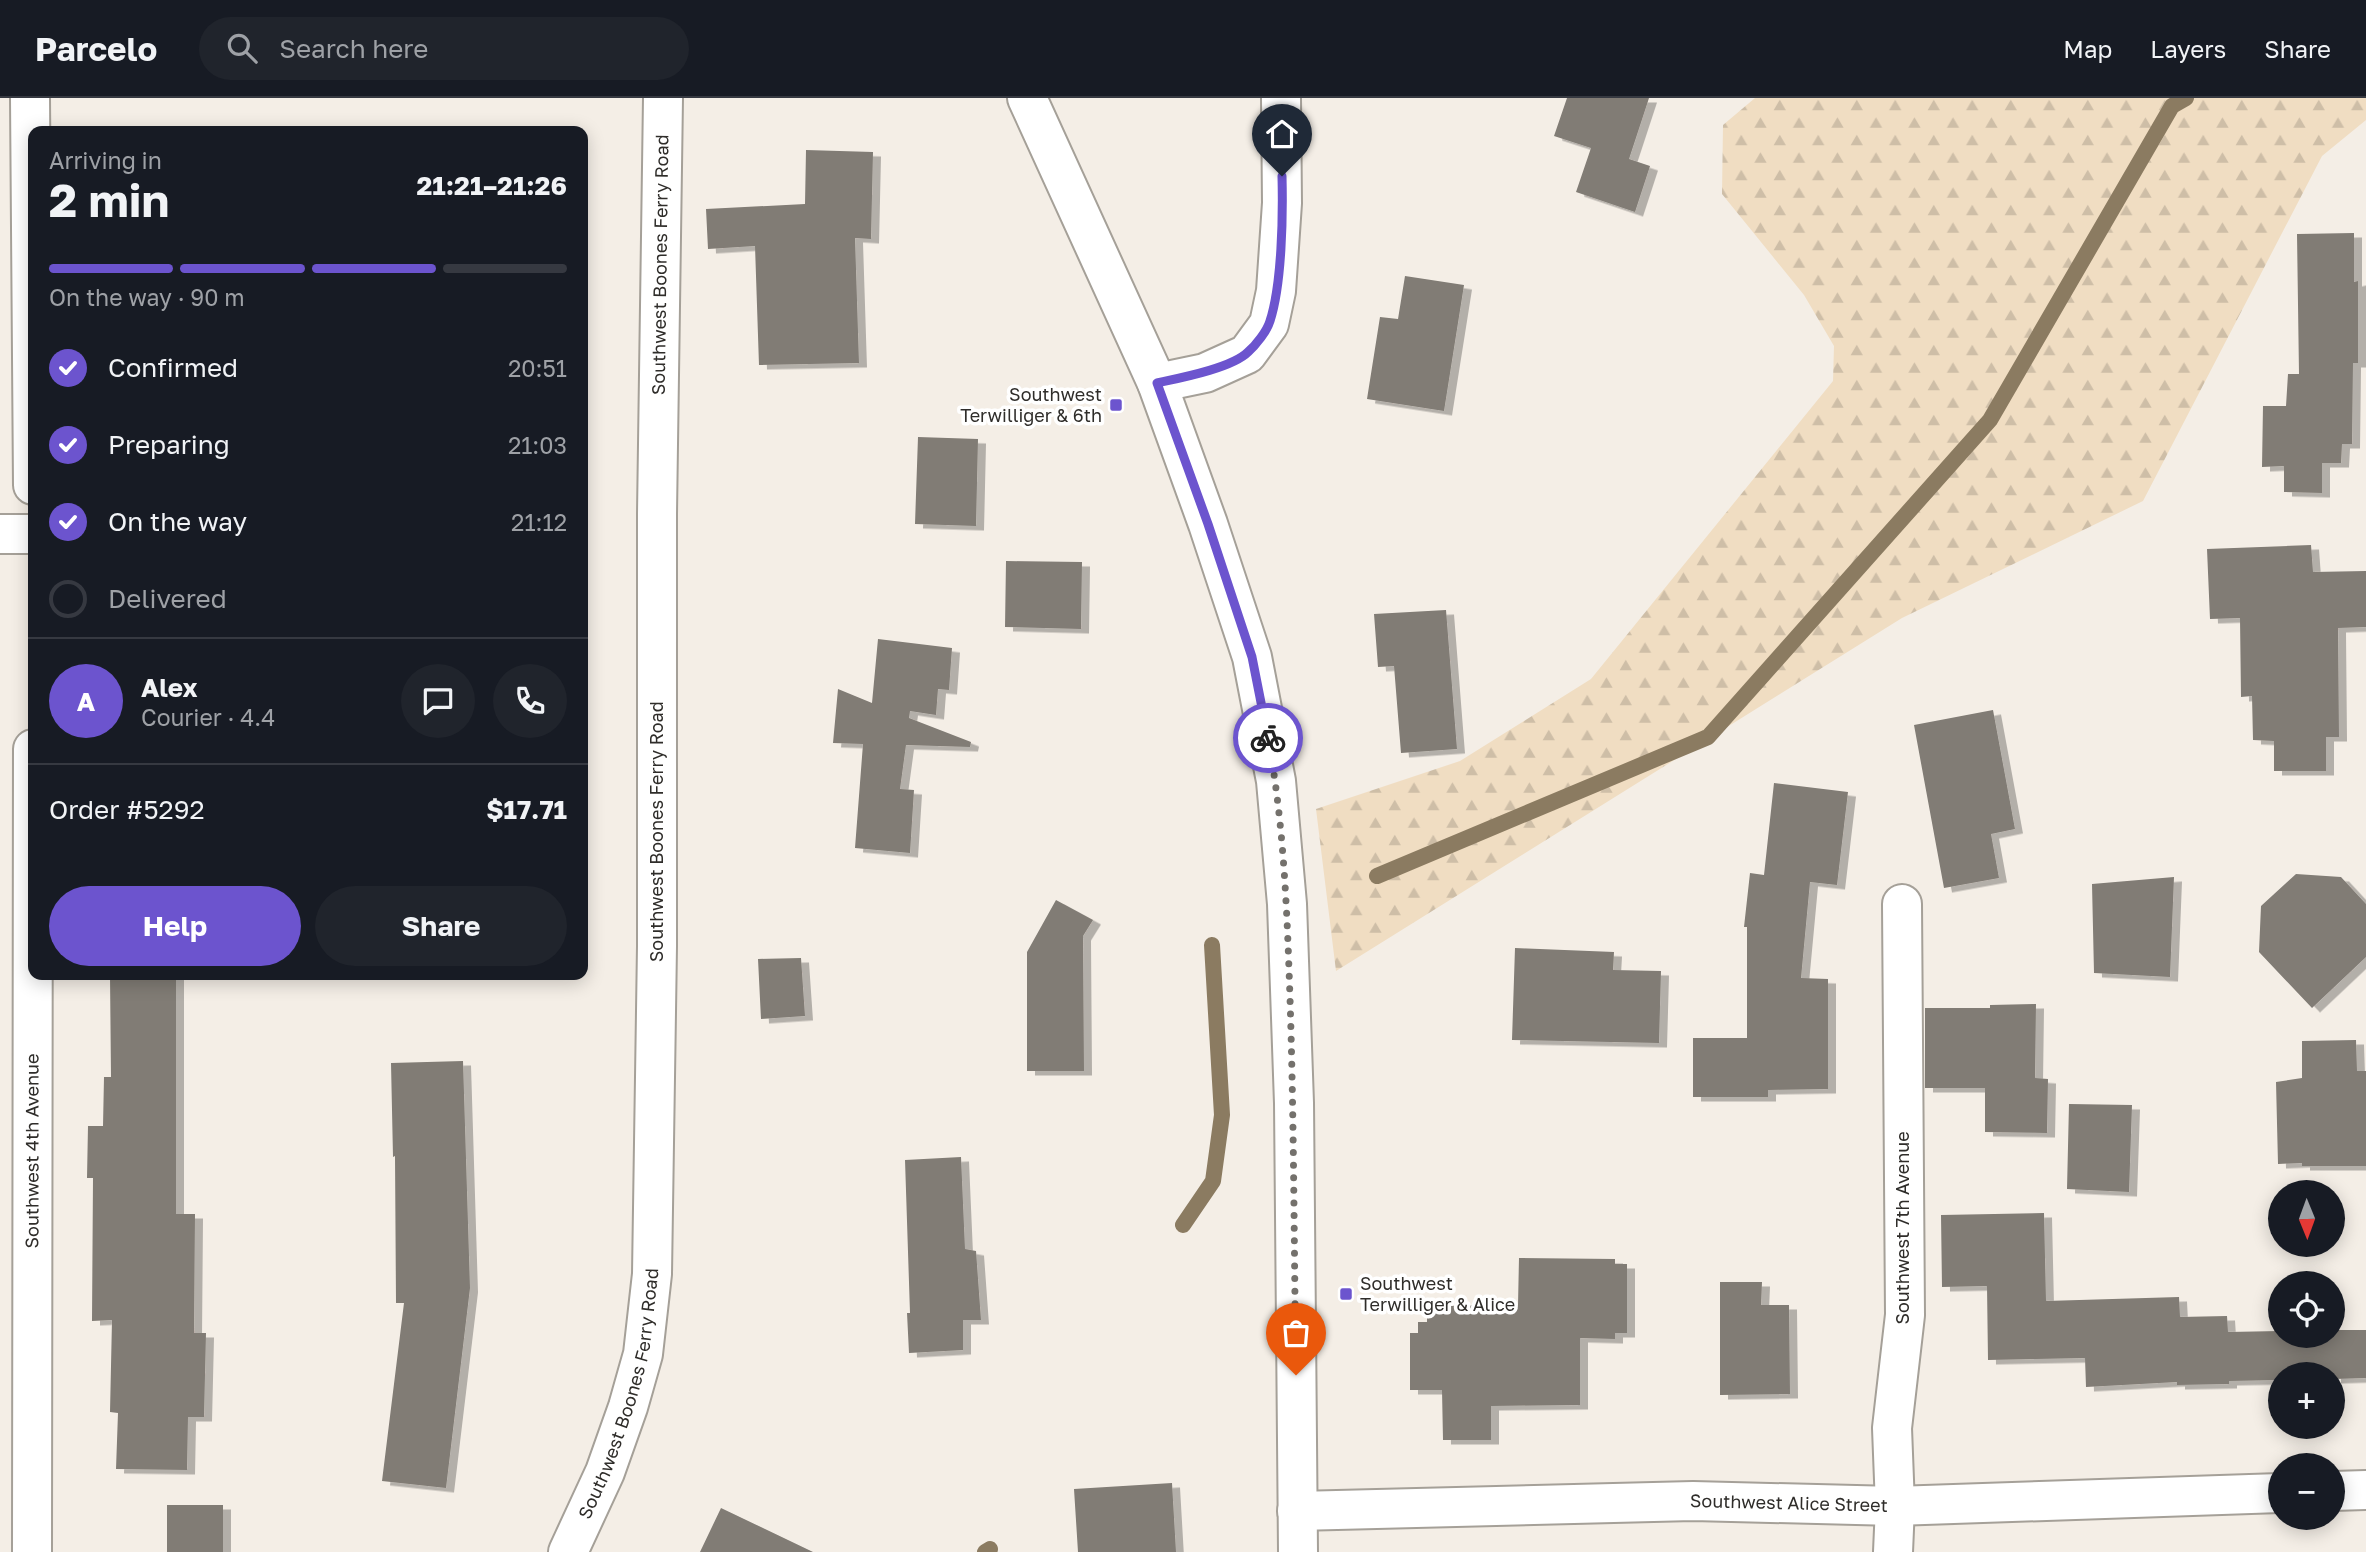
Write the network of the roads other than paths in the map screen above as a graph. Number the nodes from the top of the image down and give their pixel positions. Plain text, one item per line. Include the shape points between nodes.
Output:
1 (30, 98) edge
2 (663, 98) edge
3 (1027, 98) edge
4 (1281, 98) edge
5 (30, 126) edge
6 (1157, 383) junction
7 (0, 534) edge
8 (28, 534) edge
9 (1902, 904) dead end
10 (33, 980) edge
11 (2366, 1490) edge
12 (2345, 1491) edge
13 (2268, 1493) edge
14 (1895, 1506) junction
15 (1297, 1511) junction
16 (32, 1552) edge
17 (568, 1552) edge
18 (1298, 1552) edge
19 (1893, 1552) edge

1 - 5 street
2 - 17 street, Southwest Boones Ferry Road via 652,1274 643,1354 628,1407 605,1472
3 - 6 street
4 - 6 street via 1283,202 1269,324 1247,354 1205,373
6 - 15 street via 1252,657 1276,781 1287,904 1294,1103
7 - 8 street
9 - 14 street, Southwest 7th Avenue via 1905,1314 1892,1428
10 - 16 street, Southwest 4th Avenue
11 - 12 street
13 - 14 street, Southwest Alice Street
14 - 15 street, Southwest Alice Street via 1693,1501
14 - 19 street, Southwest 7th Avenue
15 - 18 street

